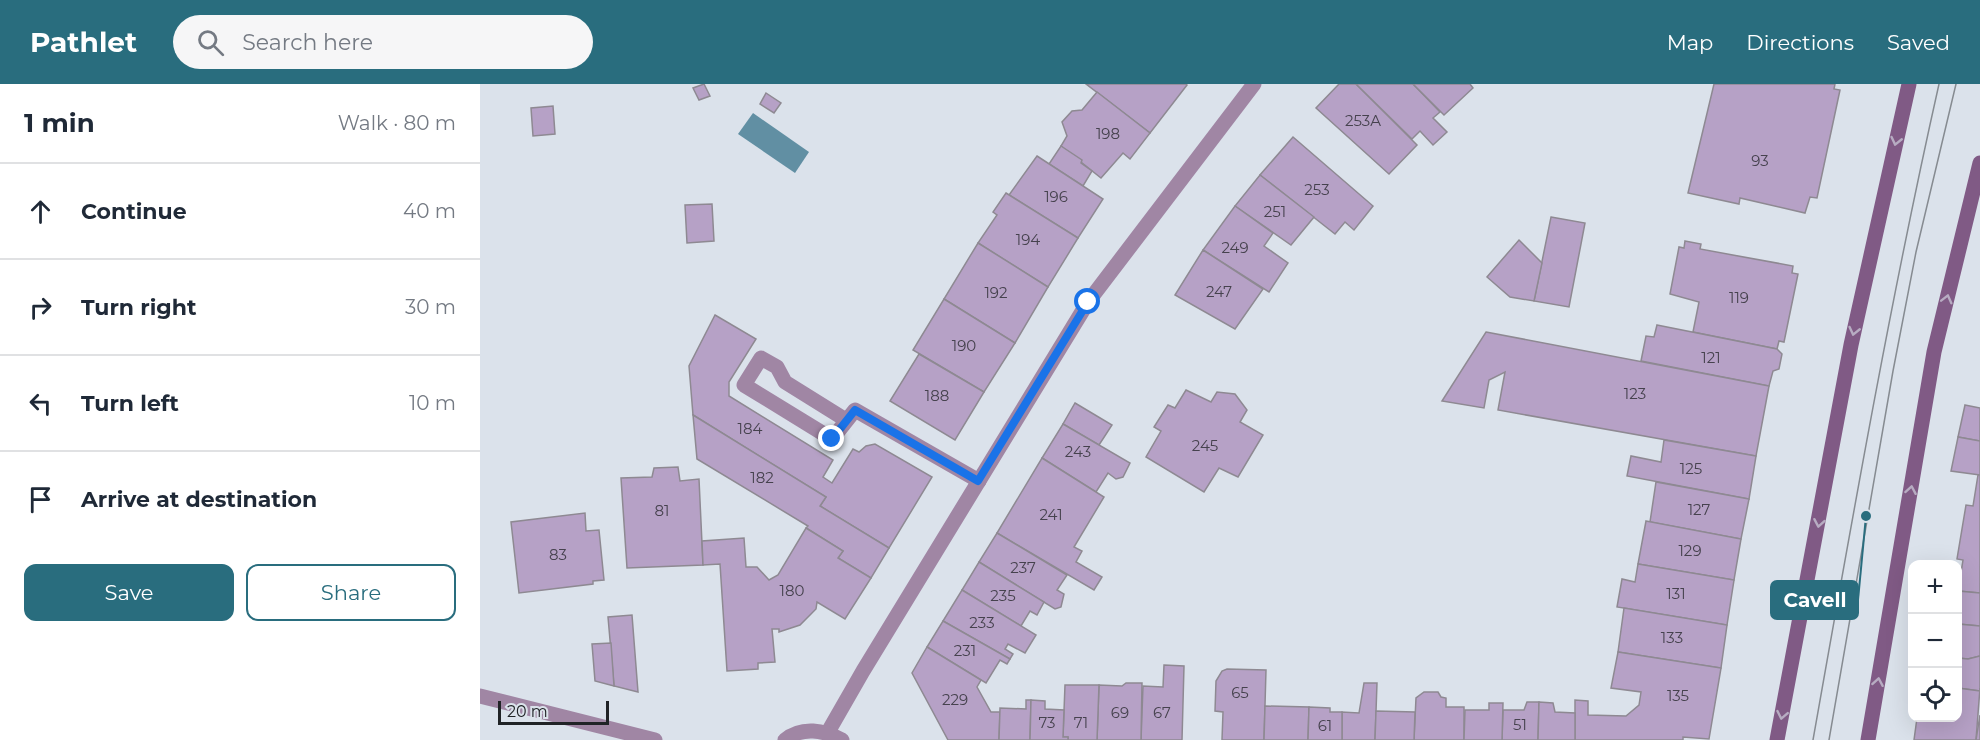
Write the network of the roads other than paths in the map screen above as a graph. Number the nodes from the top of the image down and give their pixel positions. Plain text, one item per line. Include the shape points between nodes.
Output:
1 (1254, 84) edge
2 (1909, 84) edge
3 (1980, 164) edge
4 (846, 420) junction
5 (978, 481) junction
6 (480, 696) edge
7 (828, 732) junction
8 (655, 740) edge
9 (785, 740) edge
10 (842, 740) edge
11 (1777, 740) edge
12 (1868, 740) edge

1 - 5 street via 1088,302
2 -> 11 main road via 1851,345
12 -> 3 main road via 1934,352
4 - 4 street via 832,439 744,385 761,358 777,367 785,382
4 - 5 street via 855,410
5 - 7 street
6 - 8 street
7 - 9 street via 808,730
7 - 10 street

